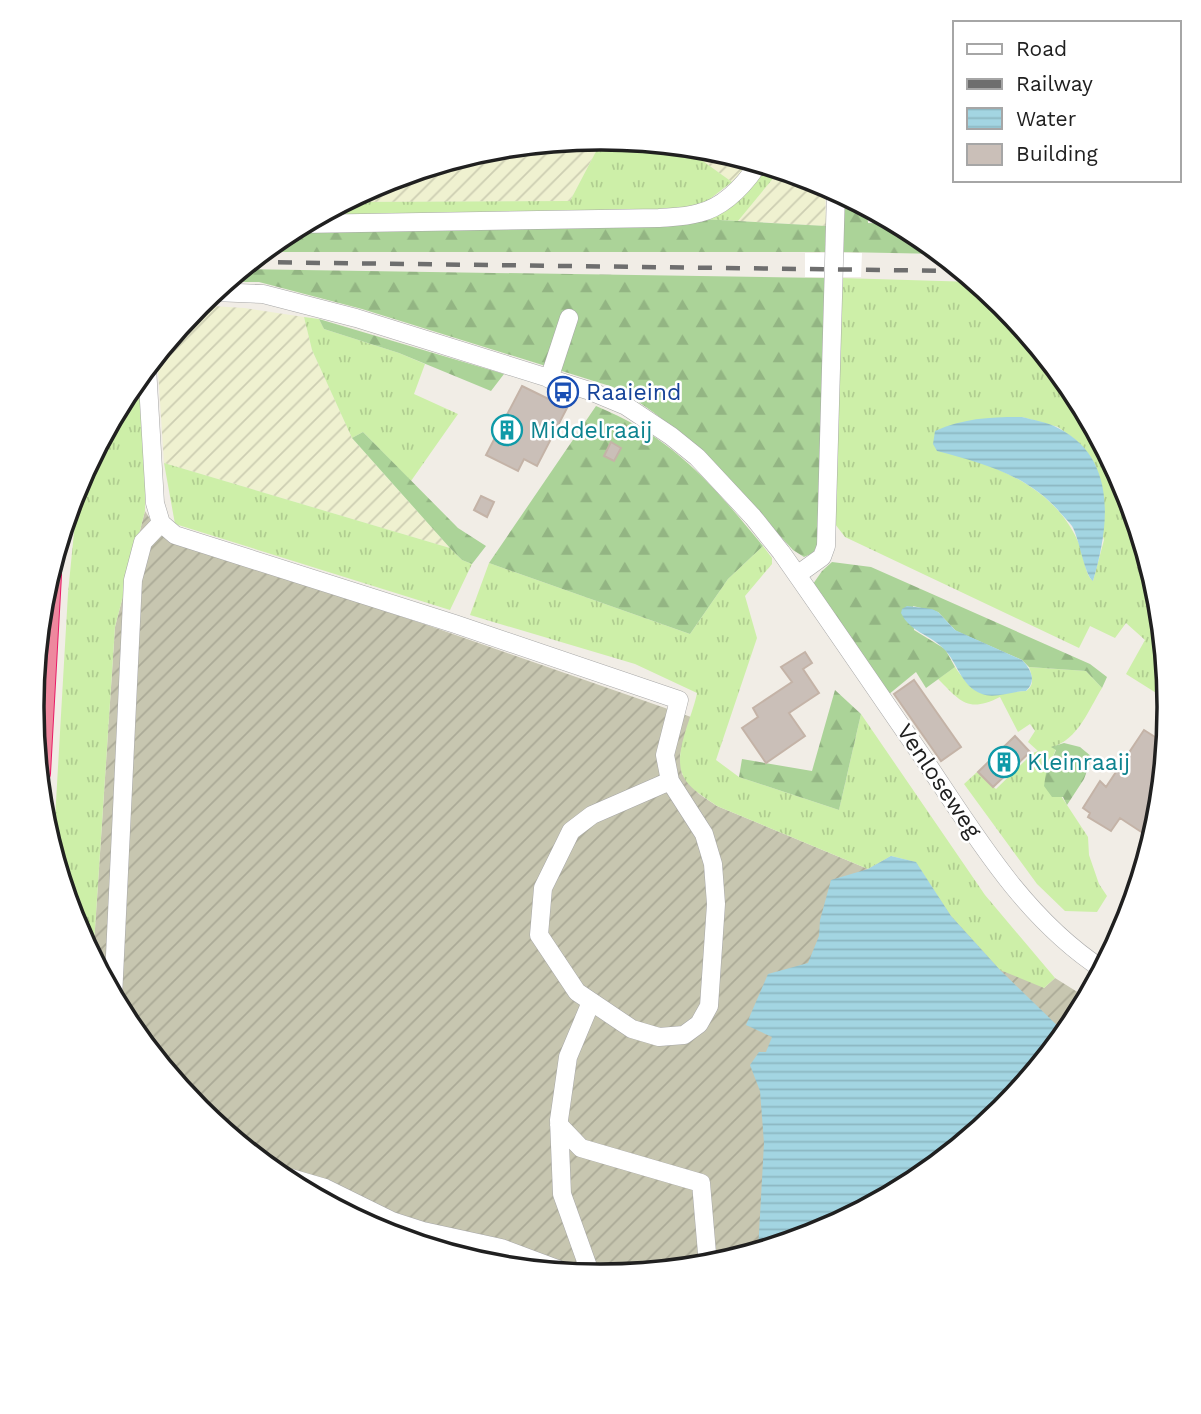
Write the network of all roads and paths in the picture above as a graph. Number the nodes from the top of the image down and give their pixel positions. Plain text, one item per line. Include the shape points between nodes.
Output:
1 (753, 172) edge
2 (836, 203) edge
3 (323, 225) edge
4 (228, 293) edge
5 (569, 318) dead end
6 (549, 379) junction
7 (148, 384) edge
8 (161, 523) junction
9 (797, 575) junction
10 (670, 781) junction
11 (1094, 963) edge
12 (114, 977) edge
13 (591, 1002) junction
14 (559, 1125) junction
15 (316, 1185) edge
16 (423, 1231) junction
17 (425, 1235) edge
18 (707, 1253) edge
19 (531, 1259) edge
20 (586, 1264) edge

1 - 3 street via 726,200 700,213 659,218
2 - 9 street via 826,546 822,557
4 - 6 street via 263,294 356,318
5 - 6 street
6 - 9 street via 626,406 671,436 753,517
7 - 8 street via 155,503
8 - 10 street via 175,535 678,700 665,755
8 - 12 street via 143,542 133,580
9 - 11 street, Venloseweg via 994,862 1036,915
10 - 13 street via 592,815 571,831 543,888 539,935 577,992
10 - 13 street via 704,834 713,864 716,904 709,1006 699,1024 684,1035 659,1037 632,1029
13 - 14 street via 568,1057
14 - 18 street via 581,1148 701,1183
14 - 20 street via 562,1194
15 - 16 street via 392,1222
16 - 17 street
16 - 19 street

